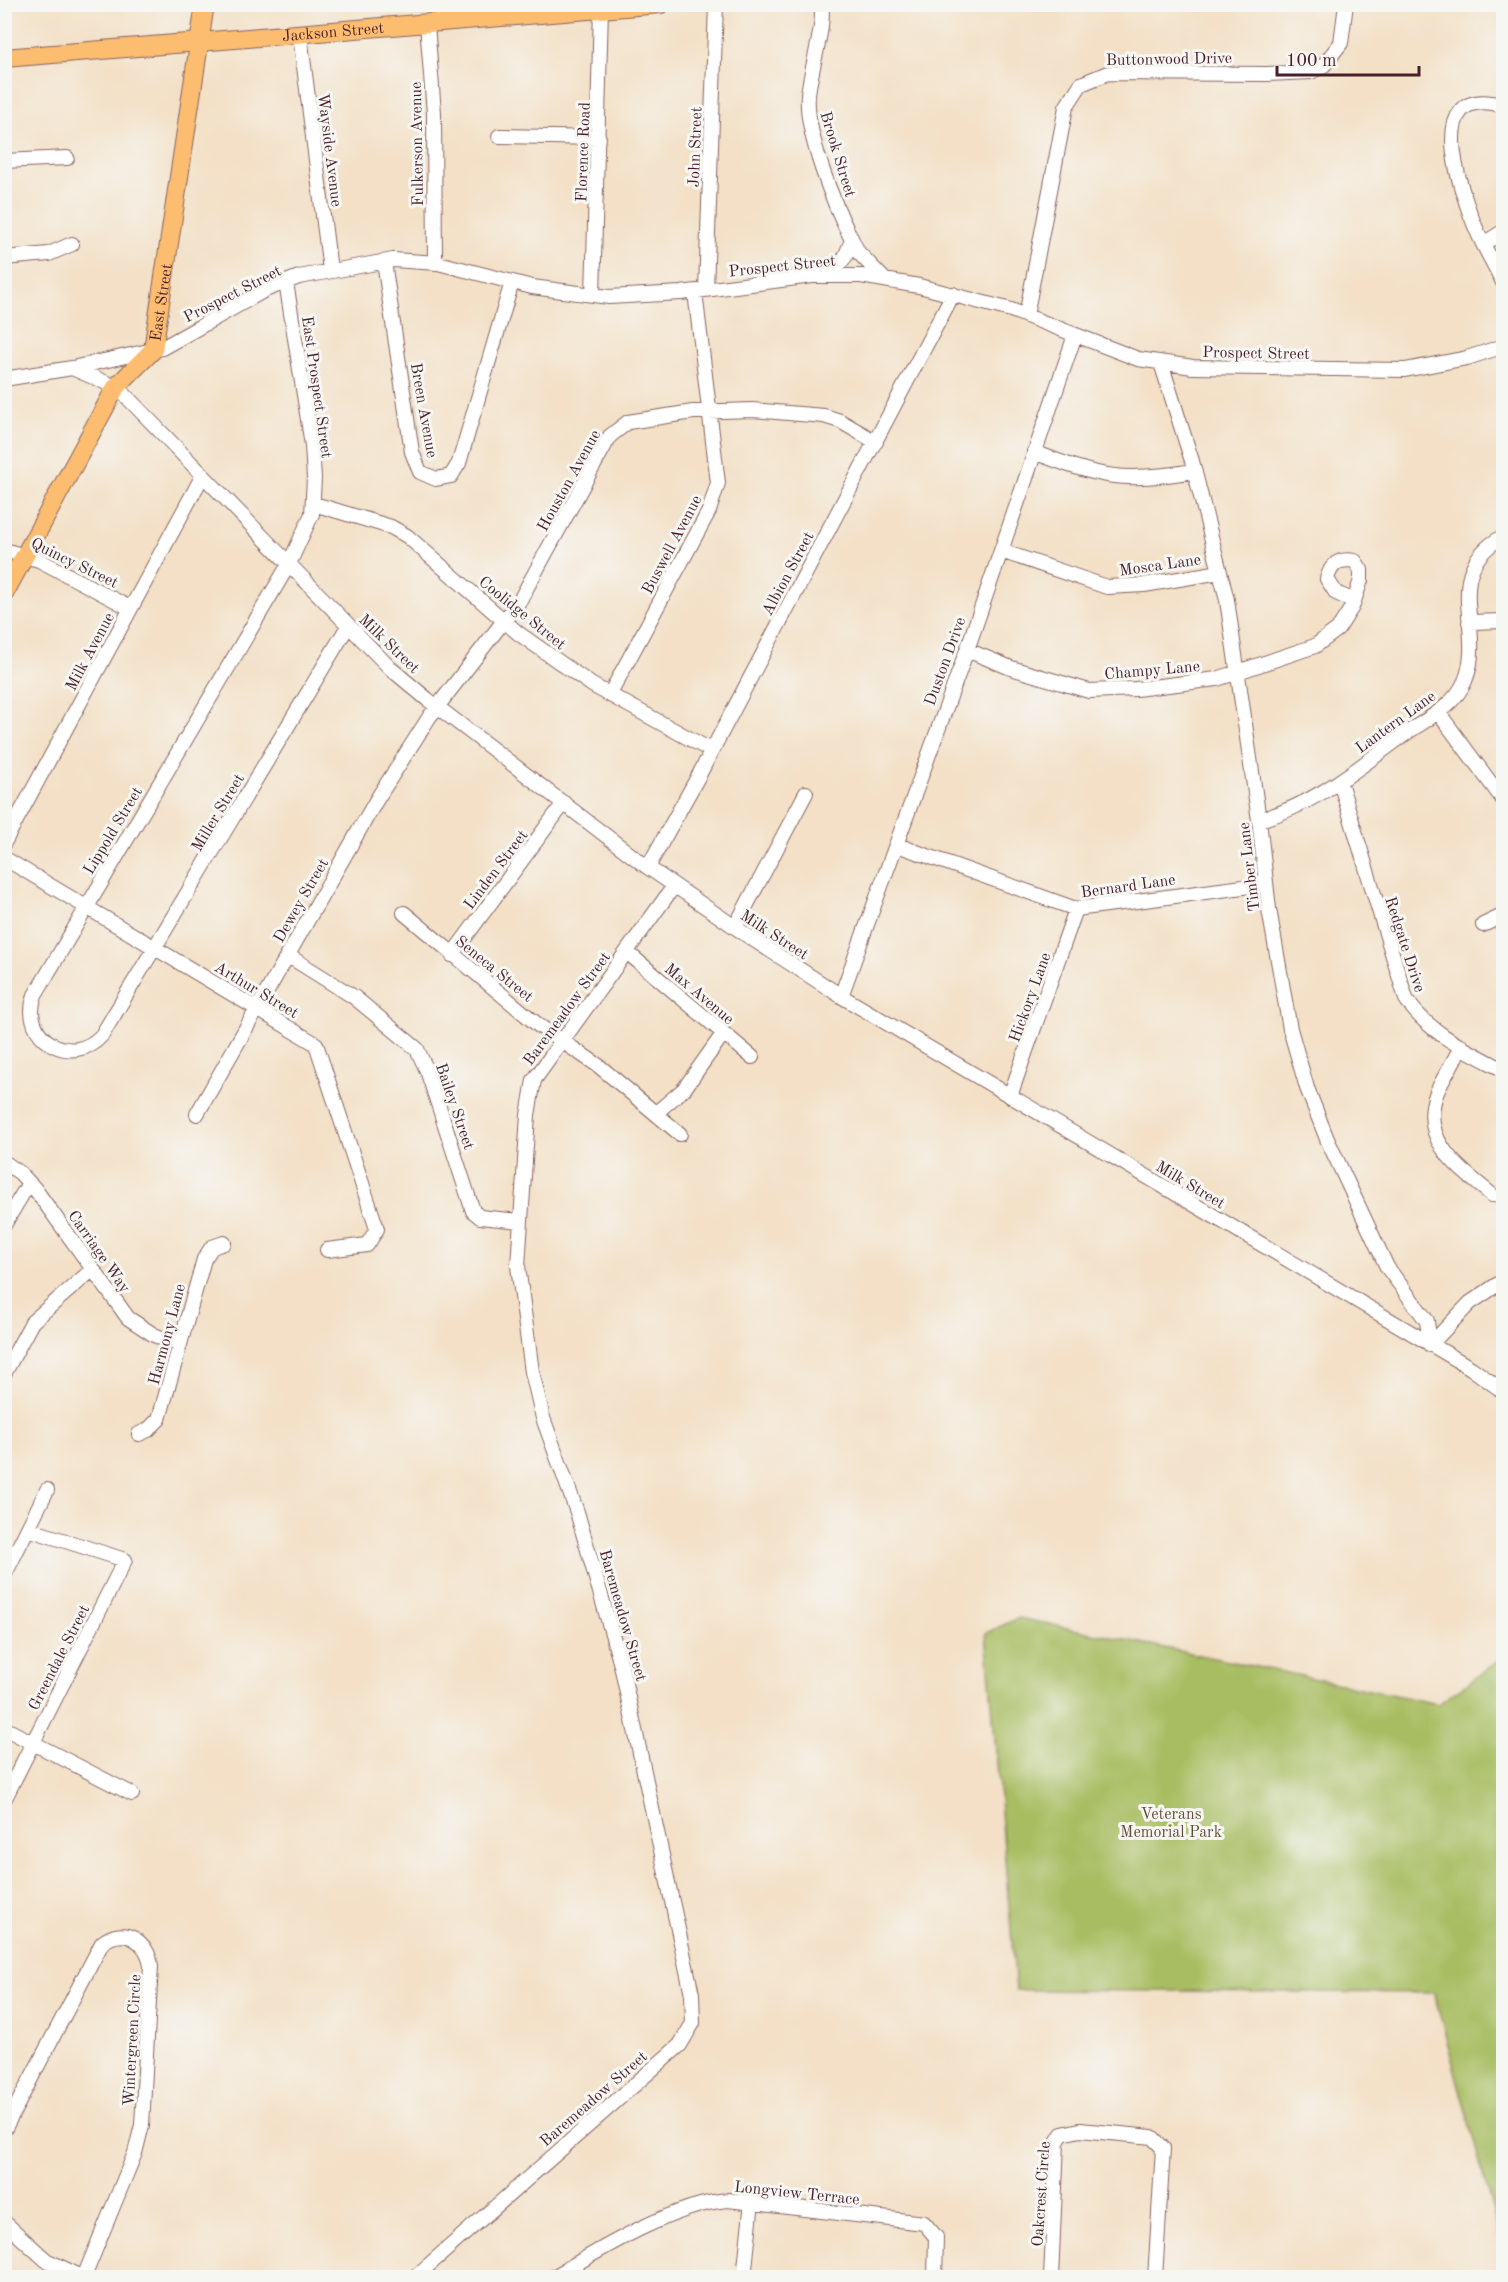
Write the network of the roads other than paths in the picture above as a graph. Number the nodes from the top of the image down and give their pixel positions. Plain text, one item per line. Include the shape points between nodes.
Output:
1 (206, 4) edge
2 (662, 4) edge
3 (716, 4) edge
4 (821, 4) edge
5 (1346, 4) edge
6 (602, 9) junction
7 (427, 24) junction
8 (300, 34) junction
9 (200, 43) junction
10 (4, 58) edge
11 (1503, 106) edge
12 (499, 136) dead end
13 (599, 138) junction
14 (67, 158) dead end
15 (4, 161) edge
16 (1503, 231) edge
17 (852, 240) junction
18 (72, 244) dead end
19 (1483, 244) junction
20 (4, 258) edge
21 (384, 261) junction
22 (435, 263) junction
23 (330, 270) junction
24 (830, 275) junction
25 (884, 279) junction
26 (286, 282) junction
27 (512, 282) junction
28 (1503, 284) edge
29 (701, 291) junction
30 (953, 294) junction
31 (593, 295) junction
32 (1026, 316) junction
33 (1075, 335) junction
34 (1503, 346) edge
35 (153, 350) junction
36 (1161, 363) junction
37 (72, 368) junction
38 (4, 379) edge
39 (116, 387) junction
40 (710, 411) junction
41 (876, 442) junction
42 (1034, 452) junction
43 (1194, 471) junction
44 (202, 475) junction
45 (314, 504) junction
46 (1503, 536) edge
47 (4, 550) edge
48 (1001, 551) junction
49 (26, 554) junction
50 (289, 564) junction
51 (1220, 572) junction
52 (4, 594) edge
53 (1354, 601) dead end
54 (130, 608) junction
55 (505, 621) junction
56 (1503, 621) edge
57 (1468, 622) junction
58 (348, 626) junction
59 (967, 650) junction
60 (1238, 671) junction
61 (610, 694) junction
62 (437, 707) junction
63 (1438, 712) junction
64 (712, 751) junction
65 (1340, 782) junction
66 (806, 794) dead end
67 (1503, 801) edge
68 (564, 803) junction
69 (1259, 820) junction
70 (4, 843) edge
71 (897, 845) junction
72 (4, 858) edge
73 (648, 867) junction
74 (1266, 884) junction
75 (675, 886) junction
76 (85, 907) junction
77 (1076, 909) junction
78 (404, 913) dead end
79 (1503, 915) edge
80 (1483, 925) dead end
81 (735, 927) junction
82 (156, 948) junction
83 (628, 953) junction
84 (287, 955) junction
85 (452, 955) junction
86 (841, 996) junction
87 (256, 1008) junction
88 (115, 1016) joint
89 (723, 1034) junction
90 (562, 1040) junction
91 (1461, 1046) junction
92 (752, 1057) dead end
93 (1503, 1070) edge
94 (1010, 1096) junction
95 (657, 1112) junction
96 (197, 1114) dead end
97 (680, 1134) dead end
98 (4, 1162) edge
99 (29, 1183) junction
100 (1492, 1195) dead end
101 (520, 1221) junction
102 (4, 1224) edge
103 (224, 1242) dead end
104 (327, 1250) dead end
105 (92, 1270) junction
106 (1503, 1280) edge
107 (180, 1345) junction
108 (1430, 1345) junction
109 (4, 1374) edge
110 (1503, 1392) edge
111 (139, 1434) dead end
112 (47, 1490) dead end
113 (28, 1528) junction
114 (4, 1576) edge
115 (4, 1728) edge
116 (33, 1743) junction
117 (132, 1794) dead end
118 (4, 1800) edge
119 (4, 2130) edge
120 (752, 2201) junction
121 (4, 2222) edge
122 (84, 2277) edge
123 (414, 2277) edge
124 (553, 2277) edge
125 (744, 2277) edge
126 (935, 2277) edge
127 (1051, 2277) edge
128 (1155, 2277) edge

1 - 9 main road, East Street
2 - 6 main road, Jackson Street
3 - 29 street, John Street
4 - 17 street, Brook Street via 808,115 828,183
5 - 32 street, Buttonwood Drive via 1341,43 1324,65 1311,72 1108,73 1081,84 1066,107
6 - 7 main road, Jackson Street
6 - 13 street, Florence Road
7 - 8 main road, Jackson Street
7 - 22 street, Fulkerson Avenue via 434,113
8 - 9 main road, Jackson Street
8 - 23 street, Wayside Avenue
9 - 10 main road, Jackson Street
9 - 35 main road, East Street
11 - 19 street via 1494,103 1466,108 1456,116 1453,127 1462,198
12 - 13 street
13 - 31 street, Florence Road
14 - 15 street
16 - 19 street
17 - 24 street via 845,257
17 - 25 street, Brook Street
18 - 20 street via 49,254
19 - 28 street
21 - 22 street, Prospect Street
21 - 23 street, Prospect Street
21 - 27 street, Breen Avenue via 412,452 420,472 436,479 451,476 459,463
22 - 27 street, Prospect Street
23 - 26 street, Prospect Street
24 - 25 street, Prospect Street
24 - 29 street, Prospect Street
25 - 30 street, Prospect Street
26 - 35 street, Prospect Street
26 - 45 street, East Prospect Street via 312,445
27 - 31 street, Prospect Street
29 - 31 street, Prospect Street
29 - 40 street, Buswell Avenue
30 - 32 street, Prospect Street
30 - 41 street, Albion Street
32 - 33 street, Prospect Street
33 - 36 street, Prospect Street via 1117,352
33 - 42 street, Duston Drive
34 - 36 street, Prospect Street via 1467,358 1406,370
35 - 37 street, Prospect Street
35 - 39 main road, East Street
36 - 43 street, Timber Lane
37 - 38 street, Prospect Street
37 - 39 street
39 - 44 street, Milk Street
39 - 49 main road, East Street
40 - 41 street, Houston Avenue via 782,411 824,416
40 - 55 street, Houston Avenue via 628,422 610,436
40 - 61 street, Buswell Avenue via 718,468 714,498
41 - 64 street, Albion Street
42 - 43 street via 1117,478
42 - 48 street, Duston Drive
43 - 51 street, Timber Lane
44 - 50 street, Milk Street
44 - 54 street, Milk Avenue
45 - 50 street, East Prospect Street via 308,527
45 - 55 street, Coolidge Street via 391,527 407,536
46 - 57 street, Lantern Lane via 1480,552 1473,565 1468,584
47 - 49 street, Quincy Street
48 - 51 street, Mosca Lane via 1107,587
48 - 59 street, Duston Drive
49 - 52 main road, East Street
49 - 54 street, Quincy Street
50 - 58 street, Milk Street
50 - 76 street, Lippold Street
51 - 60 street, Timber Lane
53 - 60 street, Champy Lane via 1338,629 1315,645
54 - 70 street, Milk Avenue
55 - 61 street, Coolidge Street
55 - 62 street, Houston Avenue
56 - 57 street
57 - 63 street, Lantern Lane via 1467,677 1461,690
58 - 62 street, Milk Street
58 - 82 street, Miller Street
59 - 60 street, Champy Lane via 1011,668 1089,691 1136,690 1217,679
59 - 71 street, Duston Drive
60 - 69 street, Timber Lane
61 - 64 street, Coolidge Street
62 - 68 street, Milk Street
62 - 84 street, Dewey Street via 377,799
63 - 65 street, Lantern Lane
63 - 67 street
64 - 73 street, Albion Street
65 - 69 street, Lantern Lane via 1311,800
65 - 91 street, Redgate Drive via 1406,999 1422,1020
66 - 81 street
68 - 73 street, Milk Street
68 - 85 street, Linden Street
69 - 74 street, Timber Lane
71 - 77 street, Bernard Lane
71 - 86 street, Duston Drive
72 - 76 street, Arthur Street
73 - 75 street, Milk Street
74 - 77 street, Bernard Lane
74 - 108 street, Timber Lane via 1290,1029 1308,1088 1378,1250 1427,1321
75 - 81 street, Milk Street
75 - 83 street, Baremeadow Street
76 - 82 street, Arthur Street
76 - 88 street, Lippold Street via 35,995 33,1020 50,1045 74,1051 98,1040
77 - 94 street, Hickory Lane
78 - 85 street, Seneca Street
79 - 80 street
81 - 86 street, Milk Street
82 - 87 street, Arthur Street
82 - 88 street, Miller Street
83 - 89 street, Max Avenue
83 - 90 street, Baremeadow Street
84 - 87 street, Dewey Street
84 - 101 street, Bailey Street via 354,997 417,1049 473,1211 480,1217
85 - 90 street, Seneca Street via 553,1037
86 - 94 street, Milk Street
87 - 96 street, Dewey Street
87 - 104 street, Arthur Street via 316,1044 375,1220 377,1229 367,1245
89 - 92 street, Max Avenue
89 - 95 street via 684,1089
90 - 95 street, Seneca Street
90 - 101 street, Baremeadow Street via 531,1090
91 - 93 street, Redgate Drive
91 - 100 street via 1437,1092 1432,1124 1443,1150
94 - 108 street, Milk Street
95 - 97 street, Seneca Street
98 - 99 street, Carriage Way
99 - 102 street
99 - 105 street, Carriage Way
101 - 123 street, Baremeadow Street via 520,1291 532,1372 543,1418 577,1512 632,1708 692,1994 693,2023 680,2045
103 - 107 street, Harmony Lane via 212,1247 204,1258
105 - 107 street, Carriage Way via 128,1318 154,1335
105 - 109 street via 32,1322
106 - 108 street via 1470,1303
107 - 111 street, Harmony Lane via 159,1419
108 - 110 street, Milk Street
112 - 113 street
113 - 114 street
113 - 116 street, Greendale Street via 125,1560
115 - 116 street
116 - 117 street
116 - 118 street, Greendale Street
119 - 122 street, Wintergreen Circle via 102,1943 122,1935 141,1943 151,1966 142,2125 135,2153
120 - 124 street, Longview Terrace via 691,2206
120 - 125 street
120 - 126 street, Longview Terrace via 924,2223 936,2237
121 - 122 street via 46,2260
127 - 128 street, Oakcrest Circle via 1057,2142 1062,2134 1080,2130 1152,2138 1163,2148

